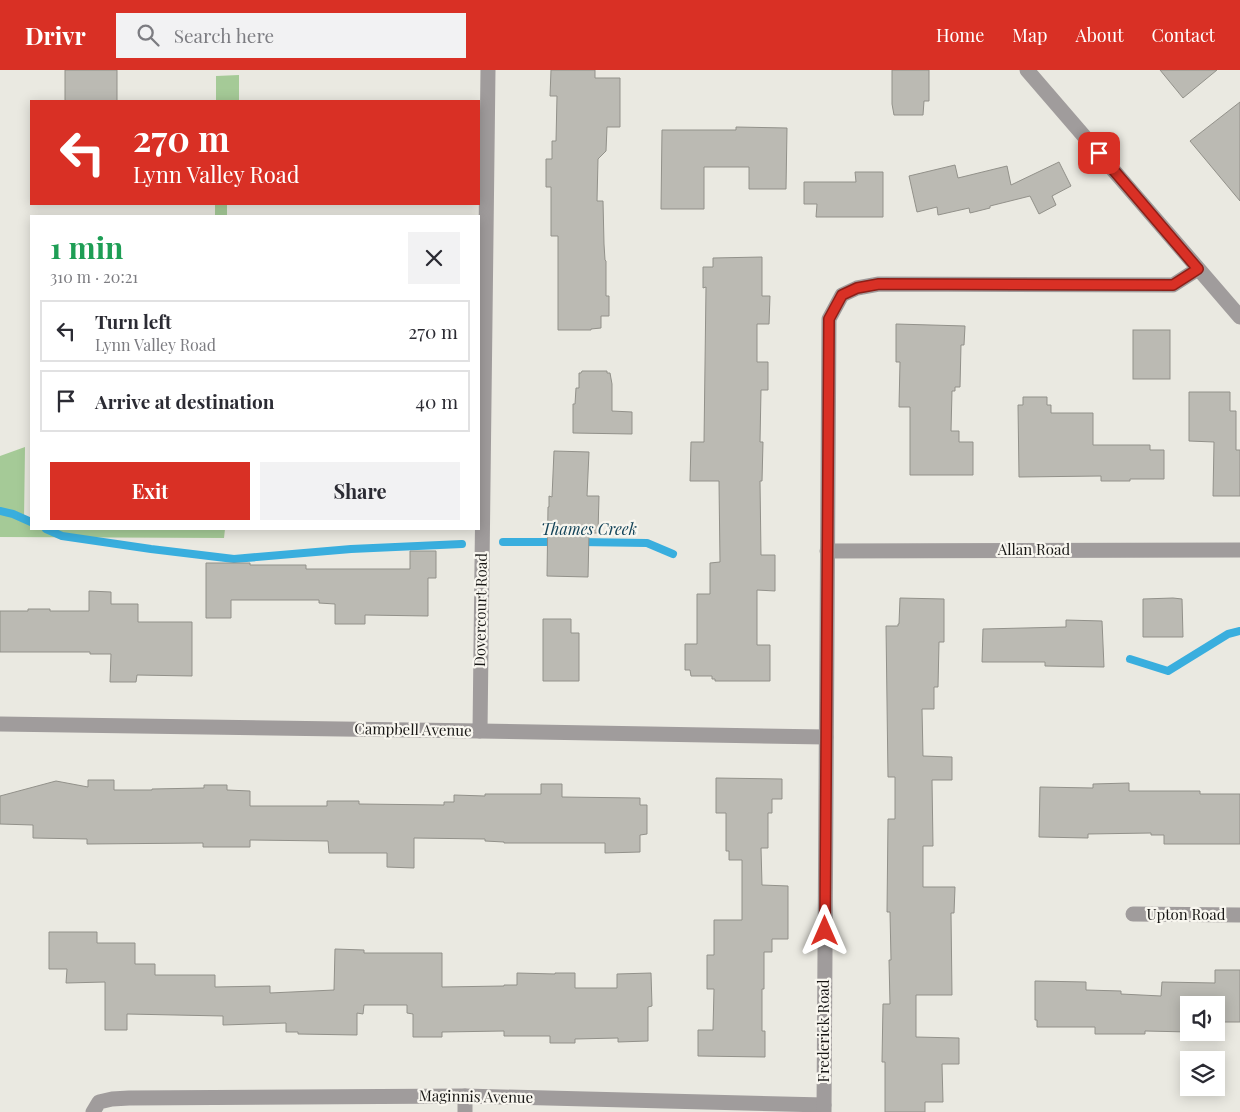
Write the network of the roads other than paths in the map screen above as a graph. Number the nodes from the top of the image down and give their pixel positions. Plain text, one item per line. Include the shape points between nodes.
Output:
1 (488, 70) edge
2 (1027, 70) edge
3 (1198, 269) junction
4 (1240, 317) edge
5 (827, 550) junction
6 (1240, 550) edge
7 (0, 724) edge
8 (480, 731) junction
9 (826, 737) junction
10 (1133, 914) dead end
11 (1240, 915) edge
12 (465, 1096) junction
13 (824, 1108) edge
14 (93, 1112) edge
15 (465, 1112) edge

1 - 8 street, Dovercourt Road
2 - 3 street
3 - 4 street
3 - 5 street, Frederick Road via 1173,285 879,284 842,295 829,319
5 - 6 street, Allan Road
5 - 9 street, Frederick Road
7 - 8 street, Campbell Avenue
8 - 9 street, Campbell Avenue
9 - 13 street, Frederick Road
10 - 11 street, Upton Road
12 - 13 street, Maginnis Avenue
12 - 14 street, Maginnis Avenue via 129,1098 99,1102
12 - 15 street

